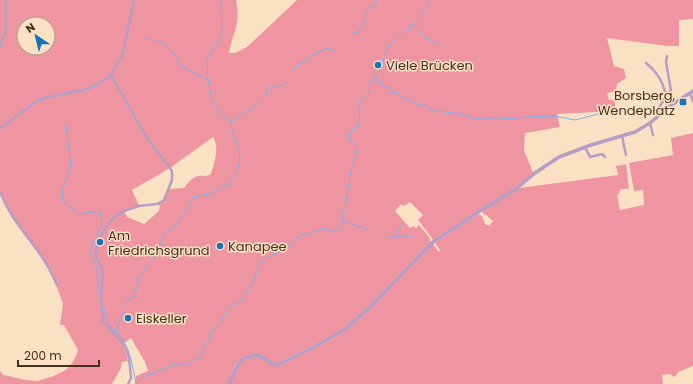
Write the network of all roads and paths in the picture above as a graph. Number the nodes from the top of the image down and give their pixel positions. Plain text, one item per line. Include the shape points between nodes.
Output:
1 (6, 0) edge
2 (134, 0) edge
3 (0, 47) edge
4 (667, 56) dead end
5 (646, 63) dead end
6 (111, 75) junction
7 (691, 92) edge
8 (666, 94) junction
9 (638, 97) dead end
10 (665, 99) junction
11 (693, 101) edge
12 (670, 106) junction
13 (659, 115) junction
14 (650, 123) junction
15 (0, 128) edge
16 (654, 133) dead end
17 (622, 136) junction
18 (586, 148) junction
19 (626, 155) dead end
20 (605, 157) dead end
21 (0, 192) edge
22 (57, 285) dead end
23 (128, 384) edge
24 (229, 384) edge

1 - 3 street via 6,29
2 - 6 street via 123,53
4 - 8 street via 671,91
5 - 8 street via 664,85
6 - 15 street via 87,89 37,101
6 - 23 street via 147,138 172,171 172,180 164,200 157,204 124,211 112,219 96,249 96,257 103,270 103,321 125,346 131,378
7 - 11 street
7 - 12 street
8 - 10 street
9 - 10 street via 646,100
10 - 12 street
10 - 13 street via 658,109
12 - 13 street
13 - 14 street
14 - 16 street
14 - 17 street
17 - 18 street
17 - 19 street
18 - 20 street via 590,157 602,154
18 - 24 street via 559,157 507,195 433,242 344,330 279,364 272,364 259,355 242,360 238,363
21 - 22 street via 11,216 44,260

